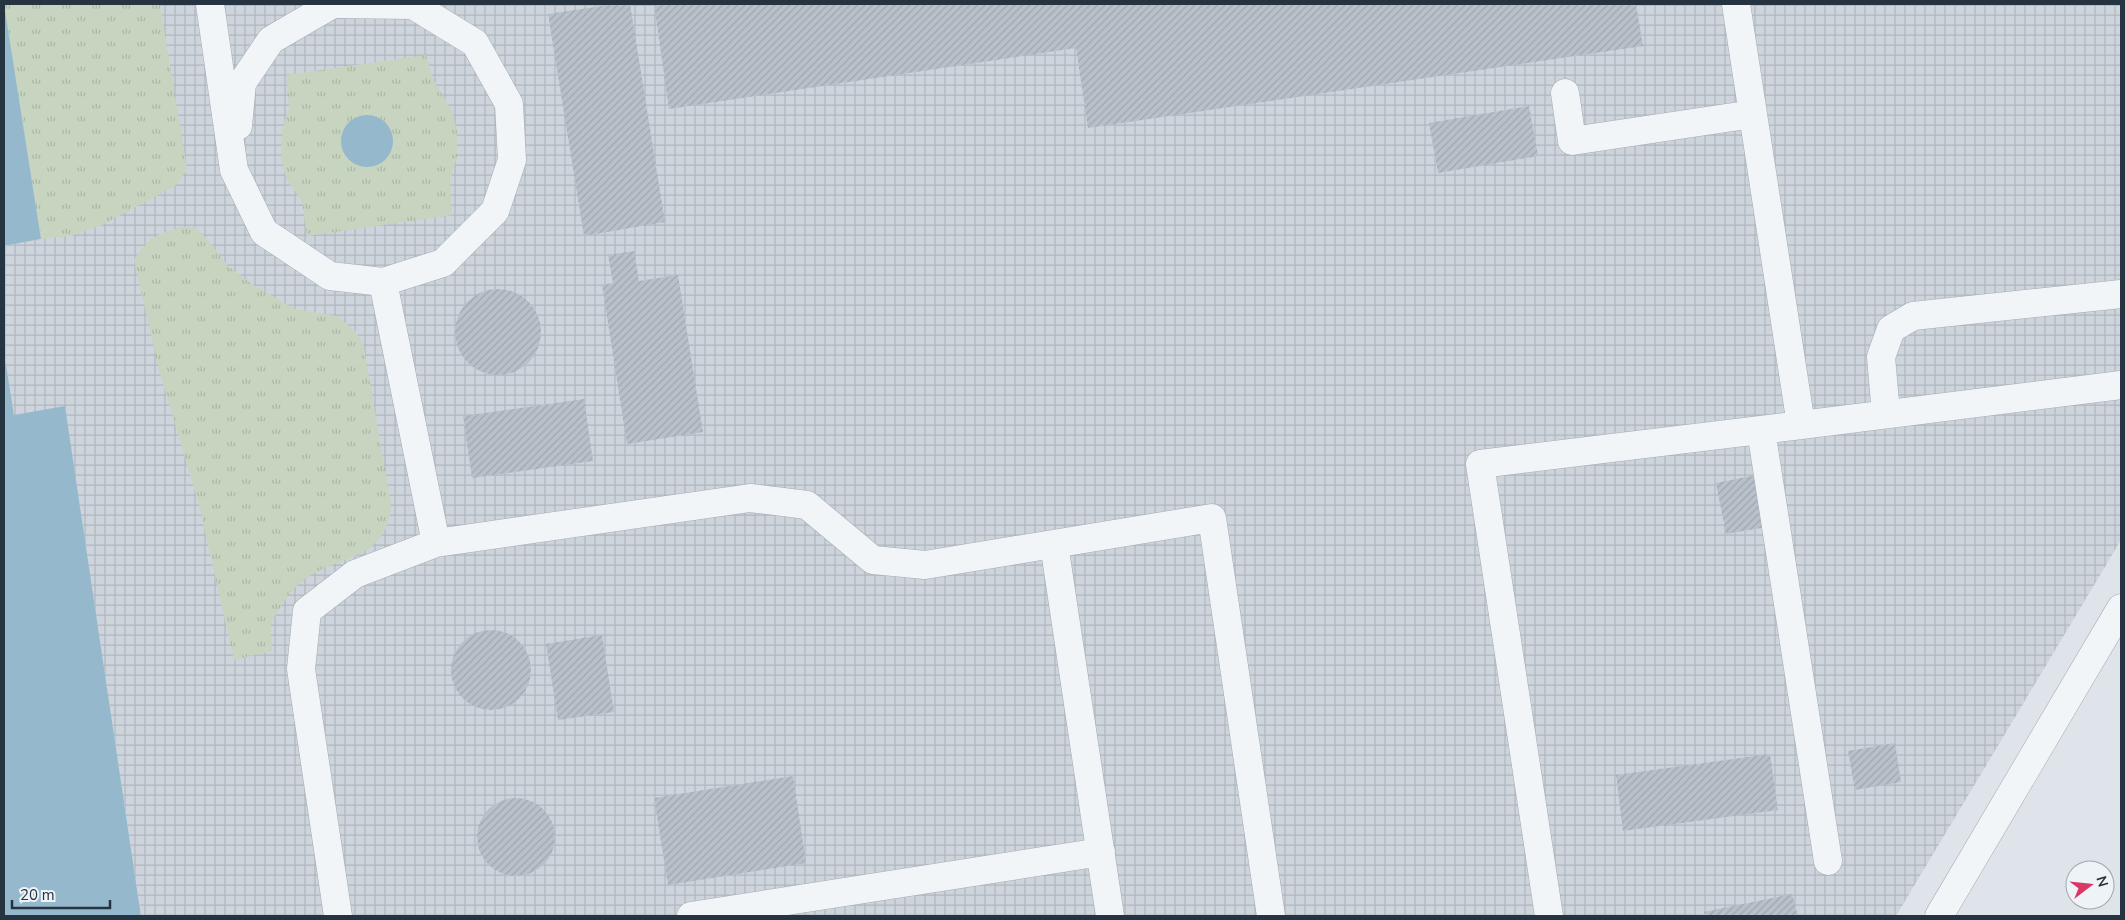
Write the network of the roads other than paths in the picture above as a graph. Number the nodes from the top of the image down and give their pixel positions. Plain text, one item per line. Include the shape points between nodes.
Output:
1 (210, 4) edge
2 (335, 4) edge
3 (358, 4) edge
4 (417, 4) edge
5 (1736, 4) edge
6 (1566, 93) dead end
7 (1753, 114) junction
8 (234, 170) junction
9 (383, 282) junction
10 (2121, 294) edge
11 (2121, 385) edge
12 (1886, 414) junction
13 (1801, 425) junction
14 (1761, 430) junction
15 (436, 543) junction
16 (1054, 544) junction
17 (2121, 608) edge
18 (1101, 852) junction
19 (1828, 861) dead end
20 (338, 916) edge
21 (691, 916) edge
22 (1110, 916) edge
23 (1271, 916) edge
24 (1549, 916) edge
25 (1939, 916) edge

1 - 8 street
2 - 3 street
2 - 8 street via 272,40 242,83
3 - 4 street
4 - 9 street via 475,43 508,104 512,160 495,211 443,263
5 - 7 street
6 - 7 street via 1572,141
7 - 13 street
8 - 9 street via 264,232 330,276
9 - 15 street
10 - 12 street via 1913,316 1891,329 1881,357
11 - 12 street
12 - 13 street
13 - 14 street
14 - 19 street
14 - 24 street via 1480,464
15 - 16 street via 750,498 807,505 873,560 925,565
15 - 20 street via 355,574 308,611 301,669
16 - 18 street
16 - 23 street via 1212,518
17 - 25 street
18 - 21 street
18 - 22 street

